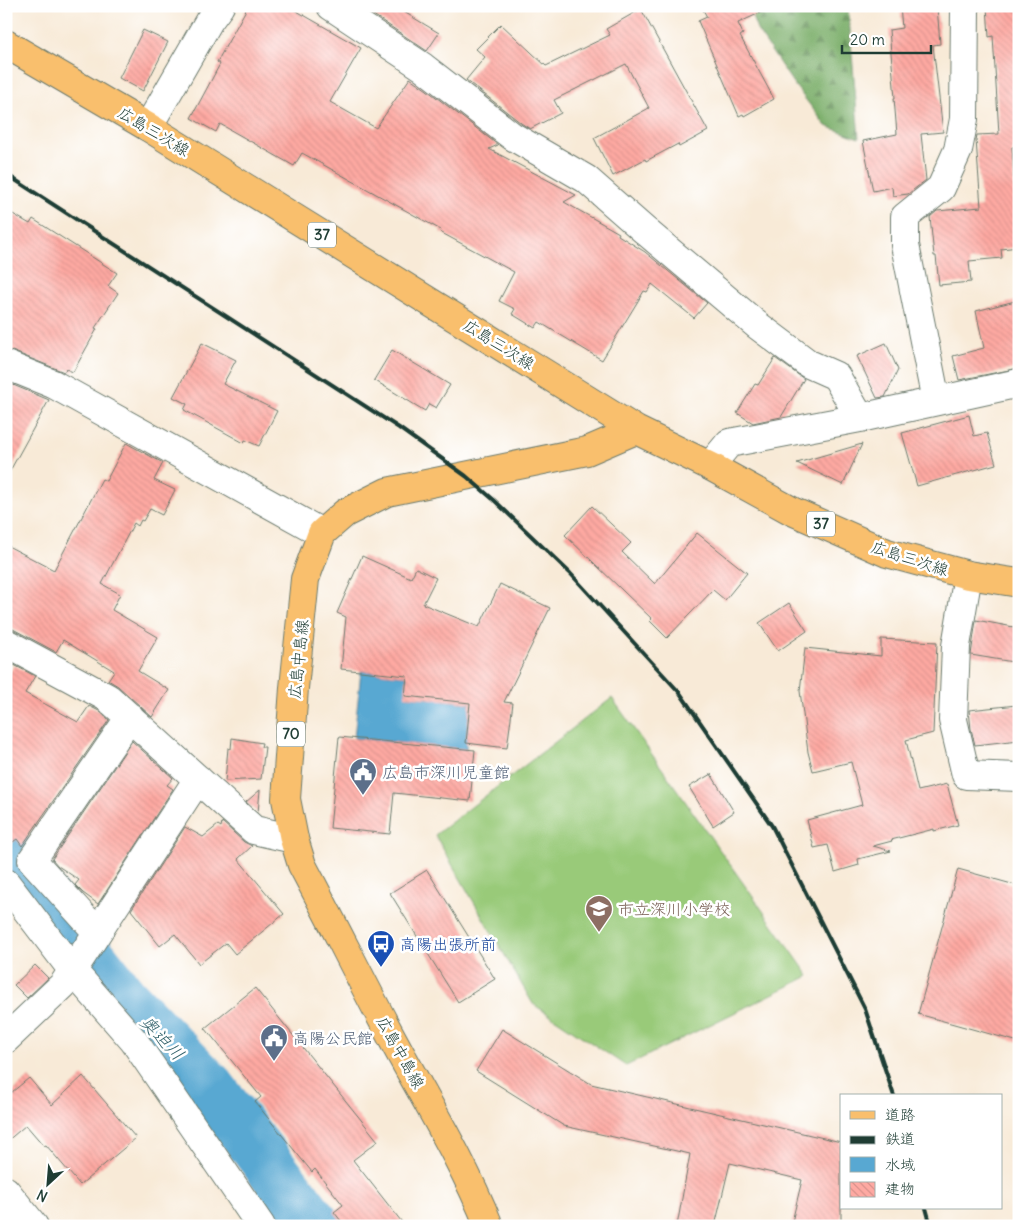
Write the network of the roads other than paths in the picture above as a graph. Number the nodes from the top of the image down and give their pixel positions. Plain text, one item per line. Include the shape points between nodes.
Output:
1 (220, 6) edge
2 (331, 6) edge
3 (965, 6) edge
4 (6, 44) edge
5 (148, 127) junction
6 (6, 365) edge
7 (1019, 383) edge
8 (936, 401) junction
9 (860, 418) junction
10 (636, 430) junction
11 (710, 466) junction
12 (322, 533) junction
13 (968, 575) junction
14 (1019, 582) edge
15 (6, 644) edge
16 (130, 717) junction
17 (1019, 777) edge
18 (198, 779) junction
19 (294, 839) junction
20 (6, 883) edge
21 (85, 952) junction
22 (6, 1040) edge
23 (6, 1191) edge
24 (34, 1226) edge
25 (261, 1226) edge
26 (488, 1226) edge

1 - 5 street
2 - 9 street via 423,67 512,136 586,179 757,325 809,364 836,376
3 - 8 street via 964,119 958,150 941,188 905,217 905,246
4 - 5 main road, 広島三次線 / 37
5 - 10 main road, 広島三次線 / 37
6 - 12 street via 53,384
7 - 8 street
8 - 9 street
9 - 11 street via 729,443
10 - 11 main road, 広島三次線 / 37
10 - 12 main road via 587,451 387,492 345,513
11 - 13 main road, 広島三次線 / 37 via 792,511 887,553
12 - 19 main road, 広島中島線 / 70 via 306,580 294,688 286,799
13 - 14 main road, 広島三次線 / 37
13 - 17 street via 956,646 953,720 966,775
15 - 16 street via 108,698
16 - 18 street
16 - 21 street via 32,860
18 - 19 street via 254,830
18 - 21 street
19 - 26 main road, 広島中島線 / 70 via 302,865 465,1173
20 - 21 street
21 - 22 street via 63,985
21 - 25 street via 134,1041
23 - 24 street

